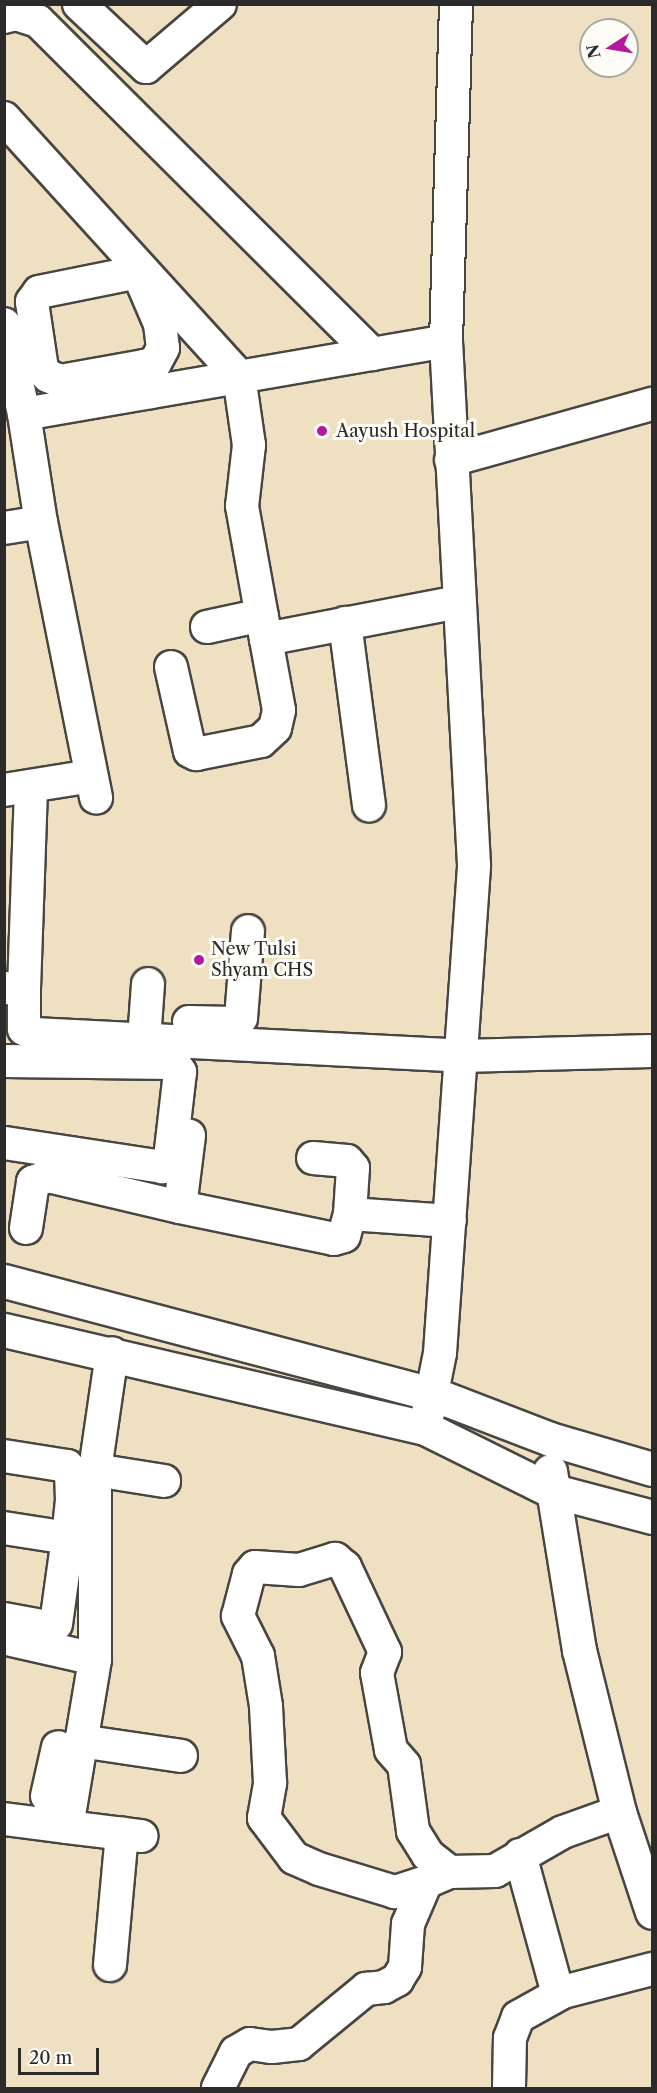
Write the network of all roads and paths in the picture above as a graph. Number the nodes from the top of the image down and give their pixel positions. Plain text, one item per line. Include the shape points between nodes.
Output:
1 (79, 4) edge
2 (220, 4) edge
3 (456, 4) edge
4 (4, 17) edge
5 (4, 118) edge
6 (4, 324) edge
7 (446, 341) junction
8 (372, 354) junction
9 (10, 371) edge
10 (239, 376) junction
11 (147, 379) junction
12 (652, 404) edge
13 (24, 414) junction
14 (452, 460) junction
15 (41, 522) junction
16 (4, 528) edge
17 (458, 602) junction
18 (345, 623) junction
19 (207, 627) dead end
20 (264, 627) junction
21 (171, 667) dead end
22 (12, 785) edge
23 (369, 805) dead end
24 (16, 885) edge
25 (248, 931) dead end
26 (148, 984) dead end
27 (14, 988) edge
28 (69, 1016) dead end
29 (145, 1030) junction
30 (29, 1031) junction
31 (202, 1043) junction
32 (652, 1051) edge
33 (4, 1052) edge
34 (462, 1056) junction
35 (4, 1061) edge
36 (4, 1143) edge
37 (313, 1158) dead end
38 (180, 1207) junction
39 (350, 1214) junction
40 (450, 1221) junction
41 (26, 1228) dead end
42 (6, 1277) edge
43 (4, 1330) edge
44 (112, 1353) junction
45 (433, 1394) junction
46 (425, 1428) junction
47 (550, 1440) junction
48 (4, 1456) edge
49 (652, 1469) edge
50 (95, 1470) junction
51 (164, 1481) dead end
52 (550, 1490) junction
53 (83, 1501) junction
54 (652, 1517) edge
55 (4, 1528) edge
56 (68, 1538) junction
57 (4, 1619) edge
58 (4, 1639) edge
59 (87, 1656) junction
60 (80, 1741) junction
61 (181, 1756) dead end
62 (59, 1795) junction
63 (4, 1797) edge
64 (619, 1812) junction
65 (4, 1819) edge
66 (68, 1827) junction
67 (520, 1855) junction
68 (438, 1877) junction
69 (652, 1911) edge
70 (110, 1965) dead end
71 (652, 1969) edge
72 (558, 1994) junction
73 (218, 2088) edge
74 (509, 2088) edge

1 - 2 street via 146,67
3 - 7 street
4 - 8 street via 16,14 38,21
5 - 10 street
6 - 9 street
7 - 8 street
7 - 14 street
8 - 10 street
9 - 13 street
10 - 11 street
10 - 20 street via 249,445 242,506
11 - 11 street via 163,348 160,324 139,275 39,292 32,302 42,369 48,376 60,381
11 - 13 street
12 - 14 street
13 - 15 street
14 - 17 street
15 - 16 street
15 - 22 street via 94,787
17 - 18 street
17 - 34 street via 474,865
18 - 20 street
18 - 23 street
19 - 20 street
20 - 21 street via 279,710 275,728 261,741 196,754 190,751
22 - 24 street
24 - 27 street
25 - 29 street via 241,1018 232,1023
26 - 29 street
27 - 30 street via 24,1029
28 - 29 street
29 - 30 street
29 - 31 street
30 - 33 street
31 - 34 street
31 - 38 street
32 - 34 street
34 - 40 street
35 - 36 street via 174,1063 180,1072 171,1159 163,1167
37 - 39 street via 347,1161 353,1168
38 - 39 street via 334,1239 344,1236
38 - 41 street via 48,1176 33,1182
39 - 40 street
40 - 45 street
42 - 45 street
43 - 44 street
44 - 46 street
44 - 50 street
45 - 46 street
45 - 47 street
46 - 52 street
47 - 49 street
47 - 52 street
48 - 53 street via 67,1466
50 - 51 street
50 - 53 street
52 - 54 street
52 - 64 street via 579,1650
53 - 56 street
53 - 59 street
55 - 56 street
56 - 57 street via 56,1624 47,1627
58 - 59 street
59 - 60 street
59 - 62 street
60 - 61 street
60 - 62 street
62 - 63 street
62 - 66 street
64 - 67 street via 562,1832
64 - 69 street
65 - 66 street
66 - 70 street via 132,1835
67 - 68 street via 495,1871
67 - 72 street
68 - 68 street via 413,1831 404,1765 391,1750 377,1673 385,1652 345,1567 335,1559 299,1570 255,1567 249,1574 238,1616 258,1656 266,1706 270,1771 264,1818 294,1858 319,1869 394,1892
68 - 73 street via 408,1924 405,1967 397,1980 384,1988 366,1989 299,2044 250,2044 236,2052
71 - 72 street
72 - 74 street via 518,2017 510,2038

